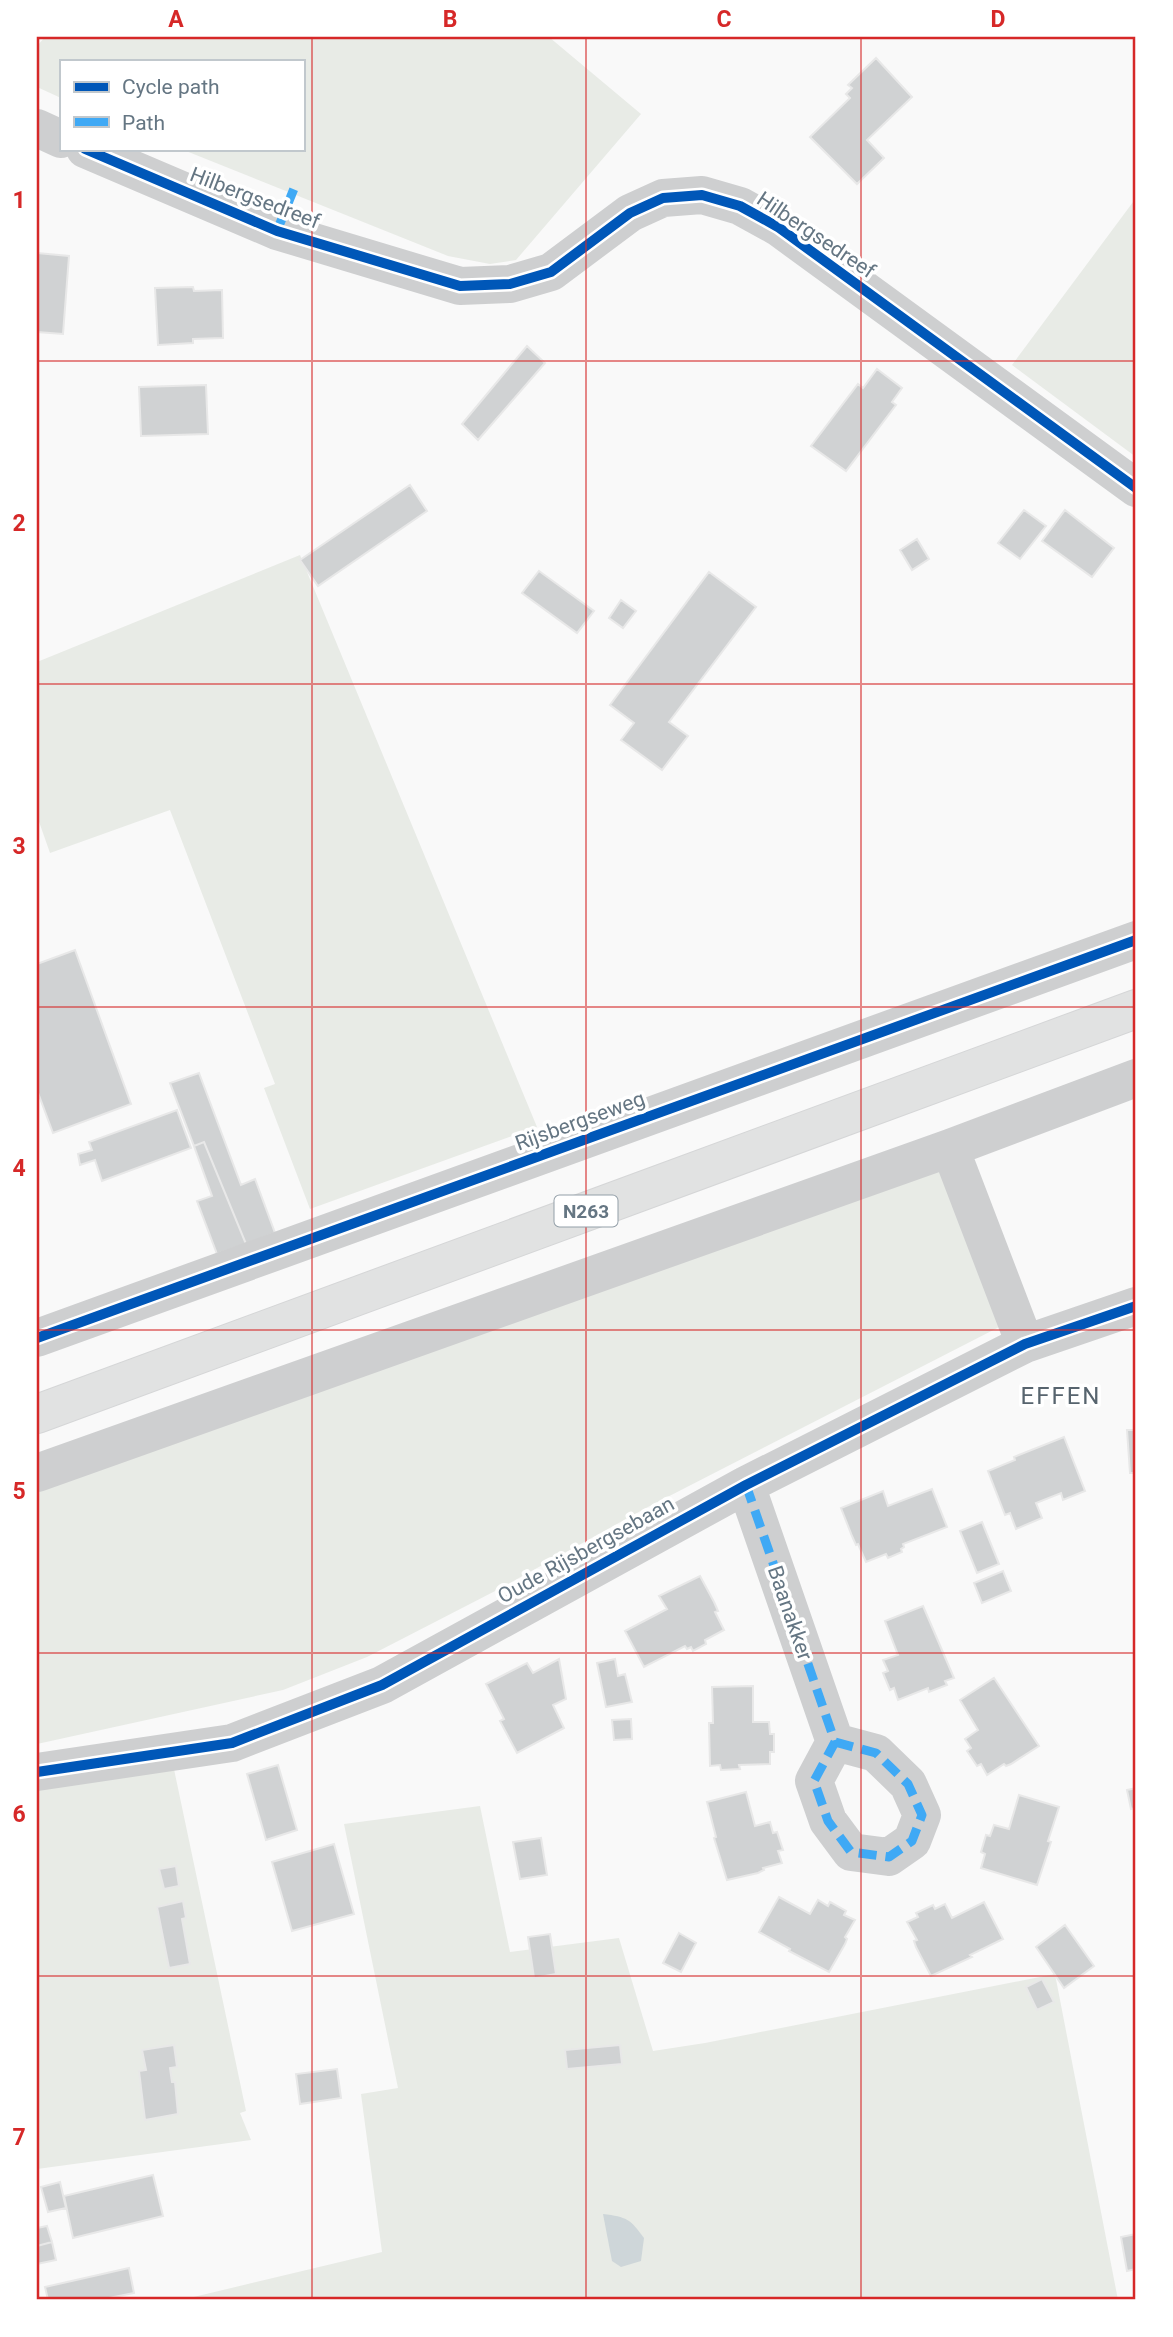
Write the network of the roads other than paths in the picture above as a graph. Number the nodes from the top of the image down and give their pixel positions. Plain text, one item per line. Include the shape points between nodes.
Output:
1 (37, 128) edge
2 (60, 138) edge
3 (87, 150) edge
4 (1136, 488) edge
5 (1136, 940) edge
6 (1136, 1009) edge
7 (1136, 1078) edge
8 (950, 1148) junction
9 (1136, 1306) edge
10 (37, 1338) edge
11 (1025, 1344) junction
12 (37, 1414) edge
13 (37, 1473) edge
14 (746, 1485) junction
15 (835, 1742) dead end
16 (37, 1772) edge

1 - 2 street
3 - 4 street, Hilbergsedreef via 277,231 460,286 510,284 551,272 630,213 663,198 702,195 740,206 778,227
5 - 10 street, Rijsbergseweg
6 - 12 main road, N263
7 - 8 street
8 - 11 street
8 - 13 street
9 - 11 street, Oude Rijsbergsebaan
11 - 14 street, Oude Rijsbergsebaan
14 - 15 street, Baanakker
14 - 16 street, Oude Rijsbergsebaan via 382,1685 232,1743

